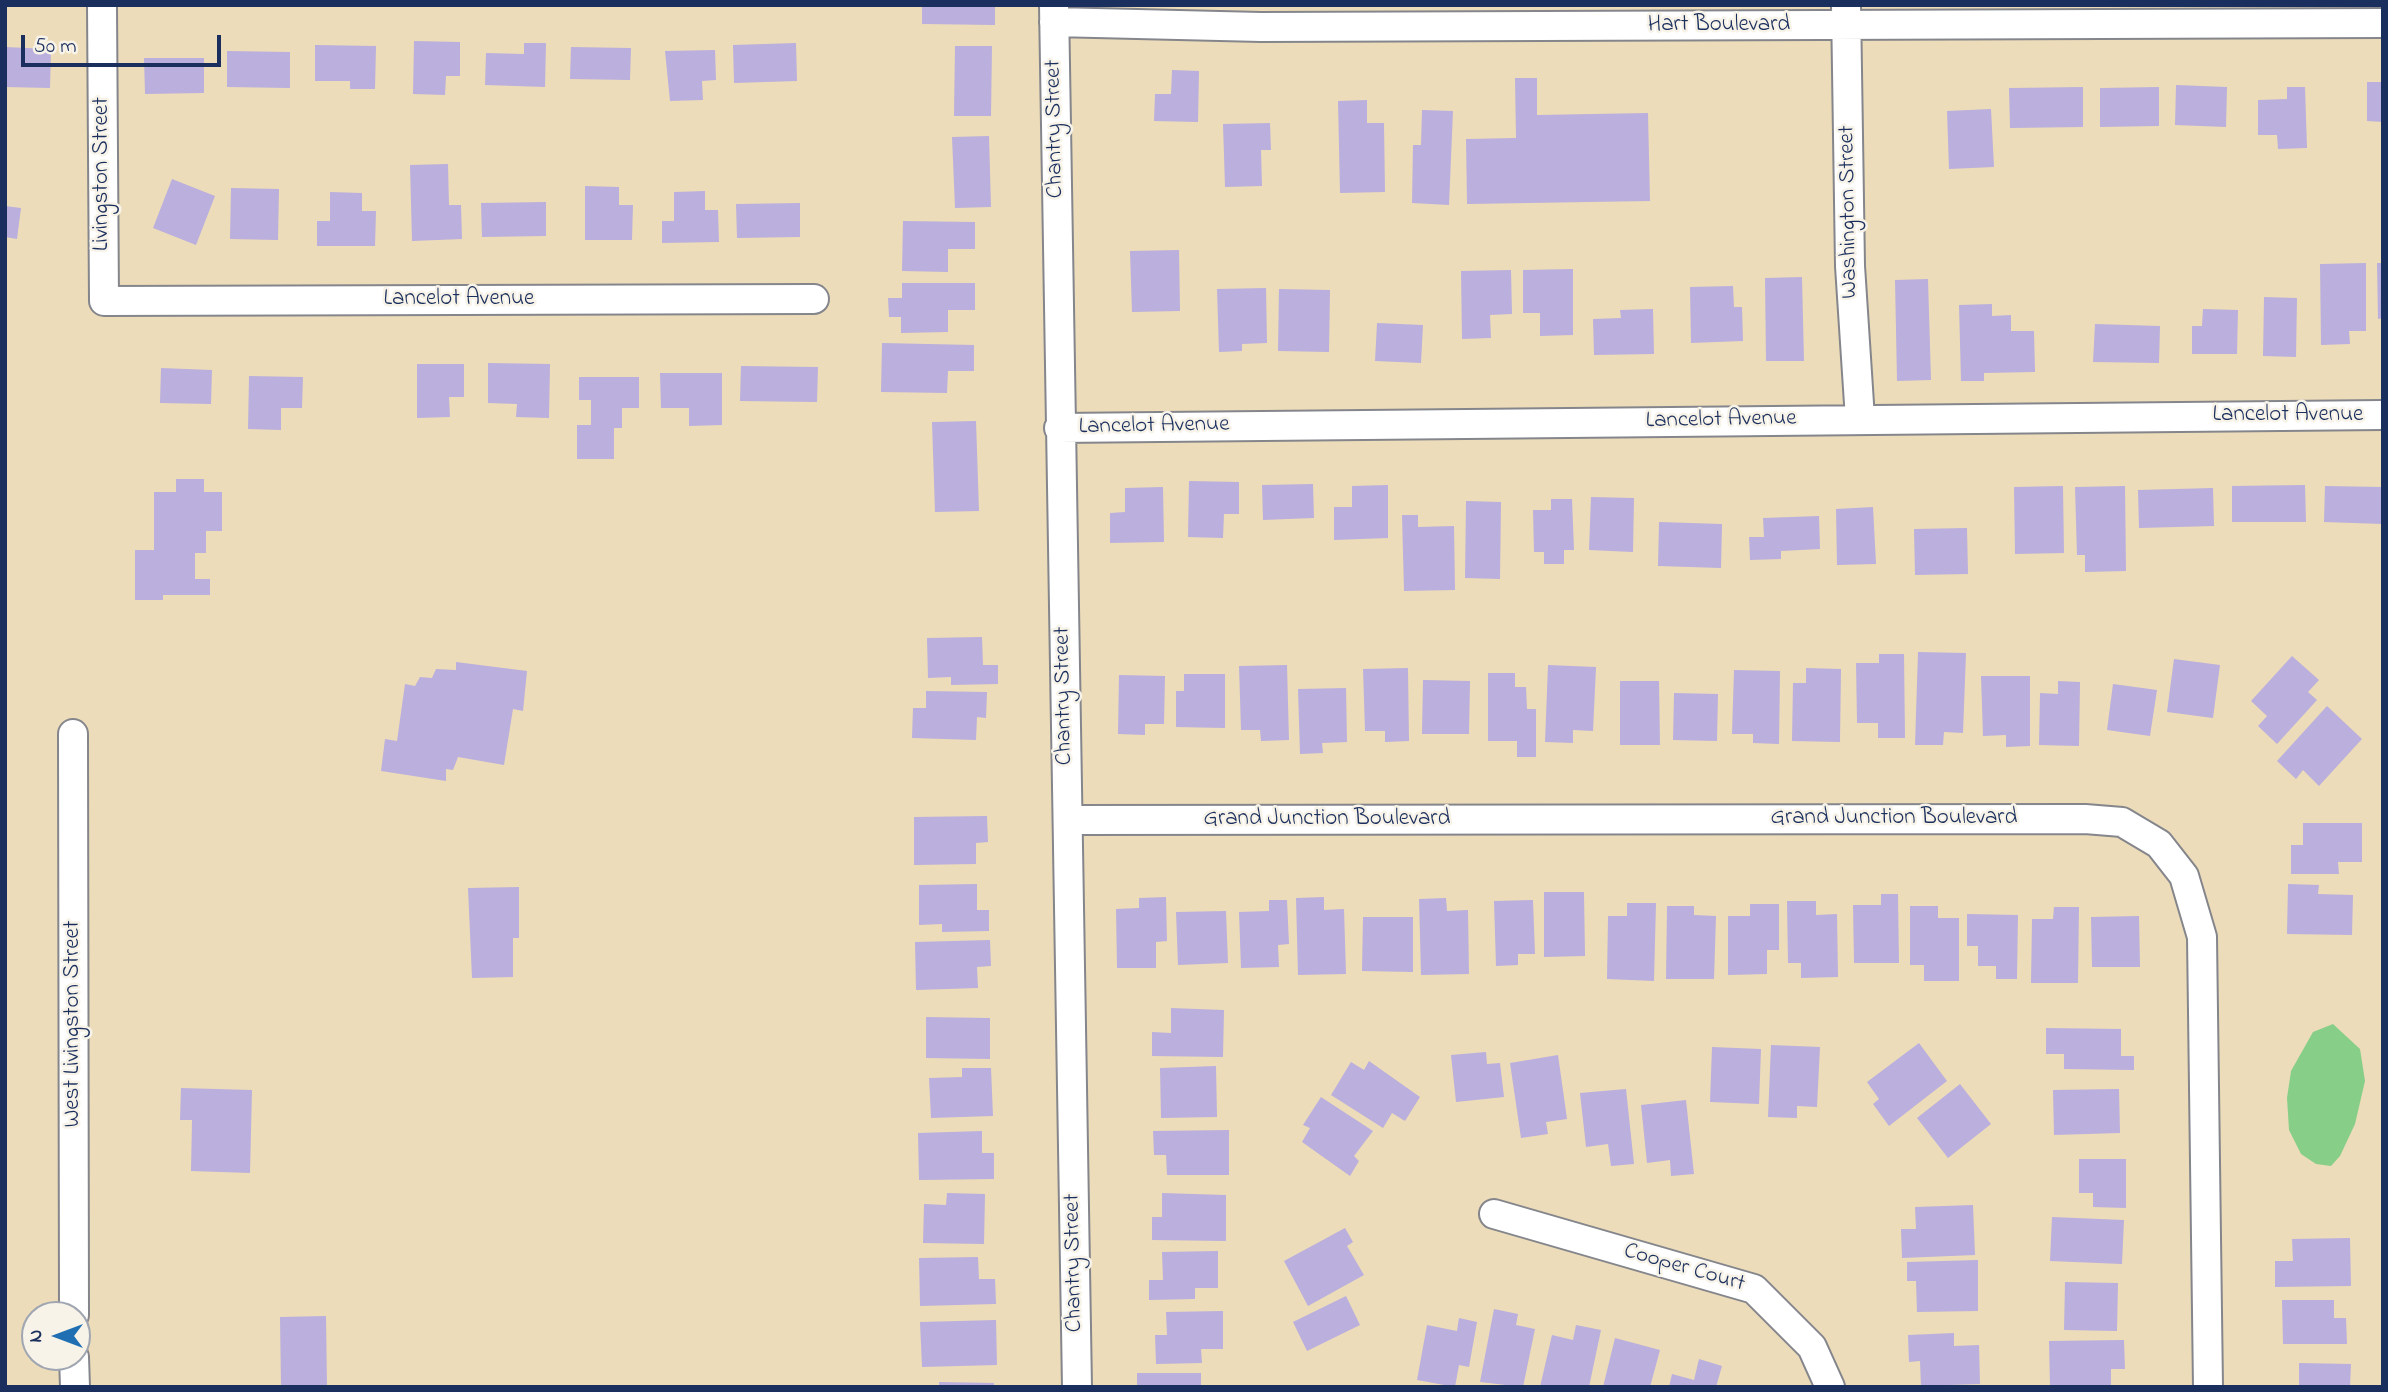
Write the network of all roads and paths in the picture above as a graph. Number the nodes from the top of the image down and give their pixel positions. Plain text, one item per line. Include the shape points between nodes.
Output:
1 (102, 5) edge
2 (1054, 14) edge
3 (1846, 16) edge
4 (2383, 23) edge
5 (814, 299) dead end
6 (104, 300) joint
7 (2383, 415) edge
8 (1860, 419) junction
9 (1059, 428) junction
10 (74, 734) dead end
11 (1068, 820) junction
12 (1494, 1214) dead end
13 (74, 1301) edge
14 (1077, 1387) edge
15 (1829, 1387) edge
16 (2208, 1387) edge

1 - 6 street, Livingston Street
2 - 3 street, Hart Boulevard via 1261,27
2 - 9 street, Chantry Street
3 - 4 street, Hart Boulevard
3 - 8 street, Washington Street via 1850,267
5 - 6 street, Lancelot Avenue
7 - 8 street, Lancelot Avenue
8 - 9 street, Lancelot Avenue
9 - 11 street, Chantry Street
10 - 13 street, West Livingston Street
11 - 14 street, Chantry Street
11 - 16 street, Grand Junction Boulevard via 2122,822 2159,844 2184,876 2202,937
12 - 15 street, Cooper Court via 1754,1289 1812,1348

